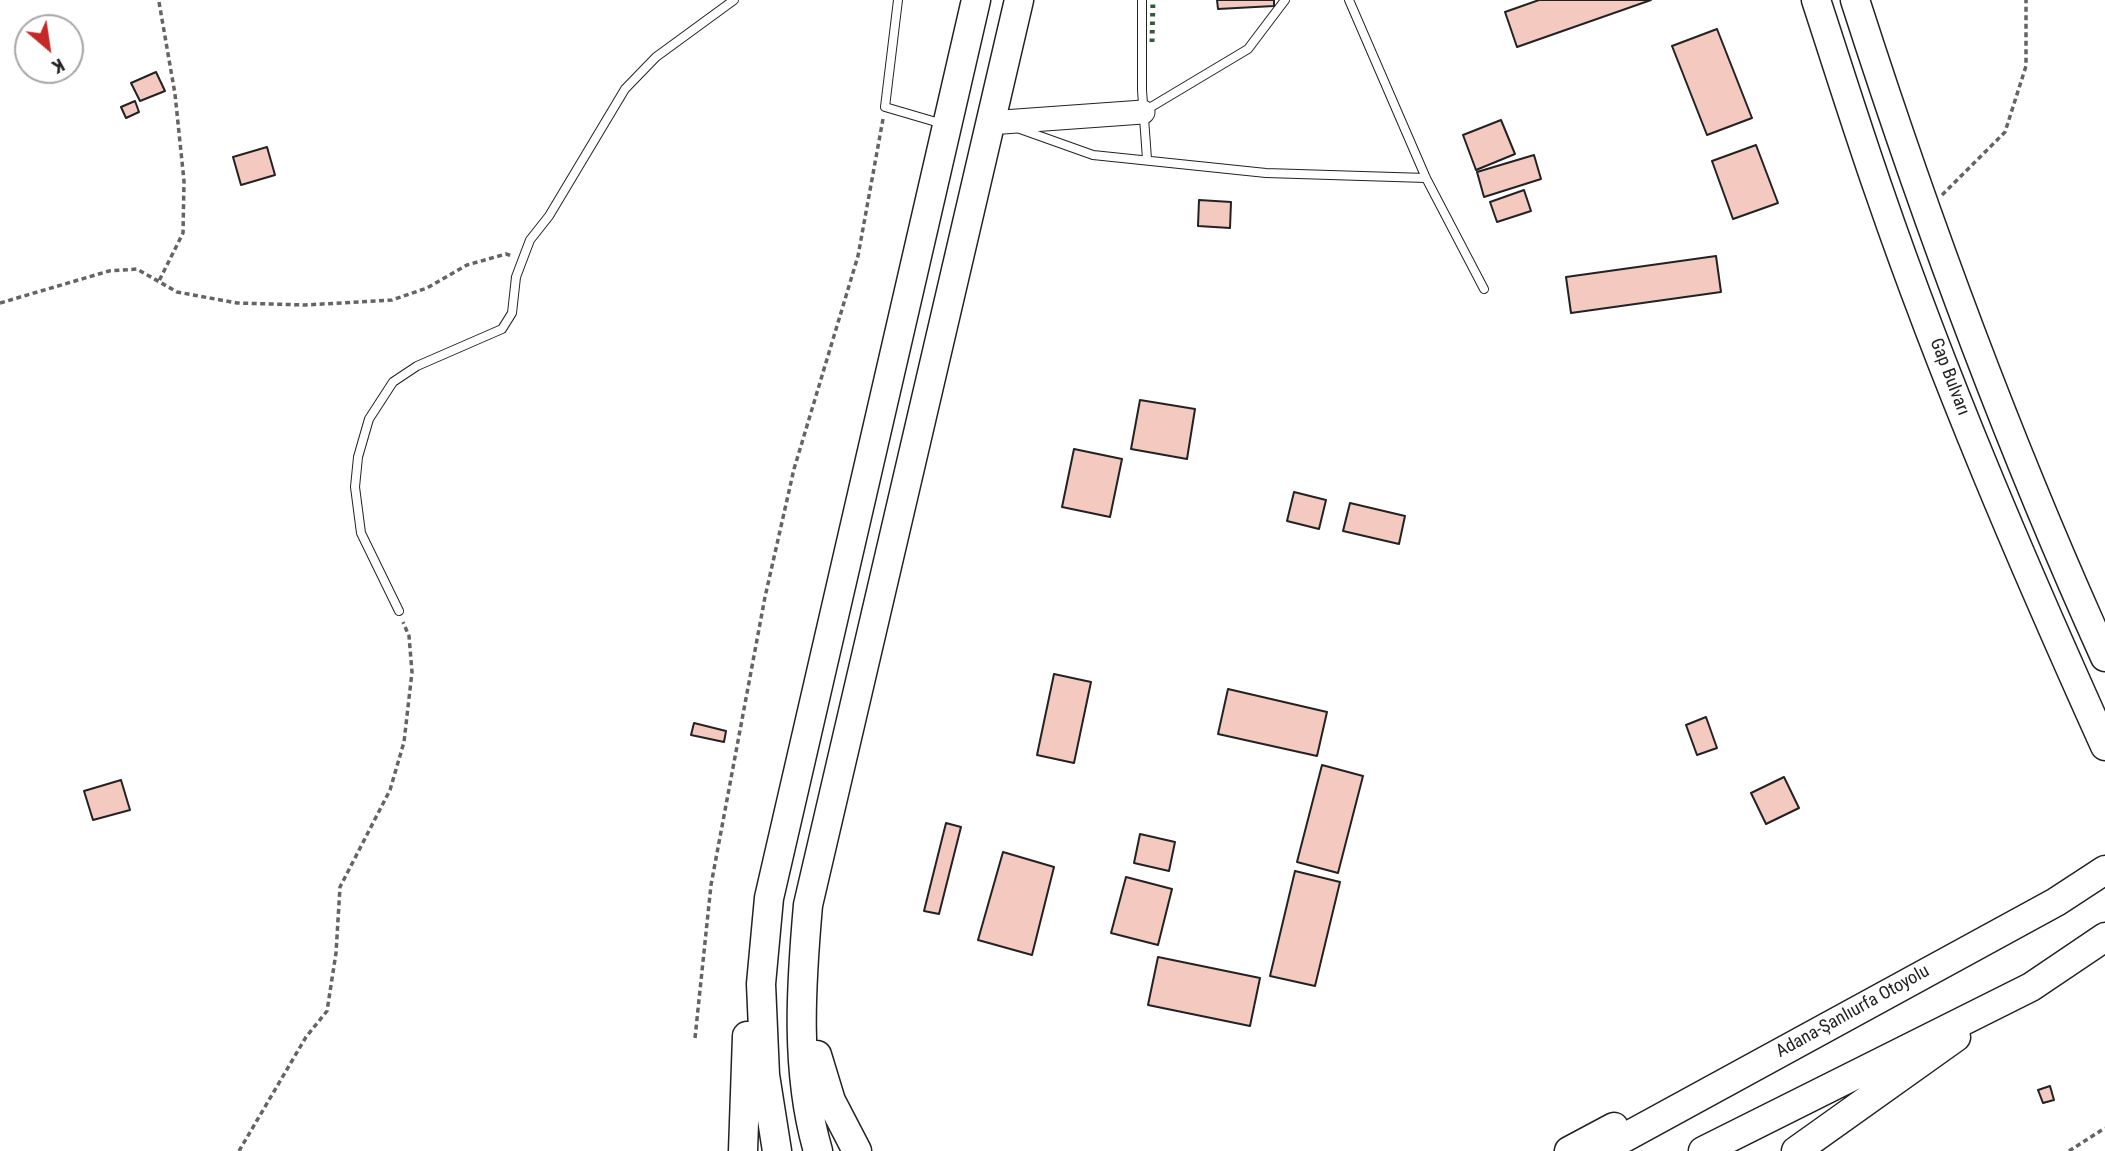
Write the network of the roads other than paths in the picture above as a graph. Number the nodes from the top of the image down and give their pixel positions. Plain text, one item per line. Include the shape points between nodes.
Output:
1 (734, 0) edge
2 (898, 0) edge
3 (976, 0) edge
4 (1019, 0) edge
5 (1142, 0) edge
6 (1285, 0) edge
7 (1349, 0) edge
8 (1816, 0) edge
9 (1855, 0) edge
10 (1143, 112) junction
11 (997, 120) junction
12 (947, 125) junction
13 (1147, 159) junction
14 (1426, 178) junction
15 (1484, 289) dead end
16 (399, 611) road end
17 (2105, 657) edge
18 (2105, 746) edge
19 (800, 763) junction
20 (838, 771) junction
21 (2105, 870) edge
22 (2105, 937) edge
23 (1877, 998) junction
24 (1987, 1009) junction
25 (743, 1151) edge
26 (777, 1151) edge
27 (818, 1151) edge
28 (857, 1151) edge
29 (1569, 1151) edge
30 (1600, 1151) edge
31 (1703, 1151) edge
32 (1796, 1151) edge

1 - 16 lane via 656,57 625,89 530,240 516,277 512,313 502,329 417,366 393,382 369,419 355,487 361,533
2 - 12 lane via 885,107
3 - 12 highway
4 - 11 highway
5 - 10 lane
6 - 10 lane via 1248,49
7 - 14 lane
8 - 18 highway, Gap Bulvarı via 1879,192 1955,394 2032,584
9 - 17 highway, Gap Bulvarı via 1922,204 1994,394
10 - 11 street
10 - 13 lane
11 - 13 lane via 1093,155
11 - 20 highway
12 - 19 highway
13 - 14 lane via 1266,173
14 - 15 lane
19 - 25 highway via 763,897 749,985
19 - 26 highway via 769,898 761,984 765,1075
20 - 27 highway via 808,905 801,984 804,1072
20 - 28 highway via 815,908 811,1016 817,1059 831,1101
21 - 23 highway, Adana-Şanlıurfa Otoyolu via 2056,902
22 - 24 highway via 2031,987
23 - 29 highway via 1706,1078
23 - 30 highway, Adana-Şanlıurfa Otoyolu
24 - 31 highway
24 - 32 highway via 1945,1046

